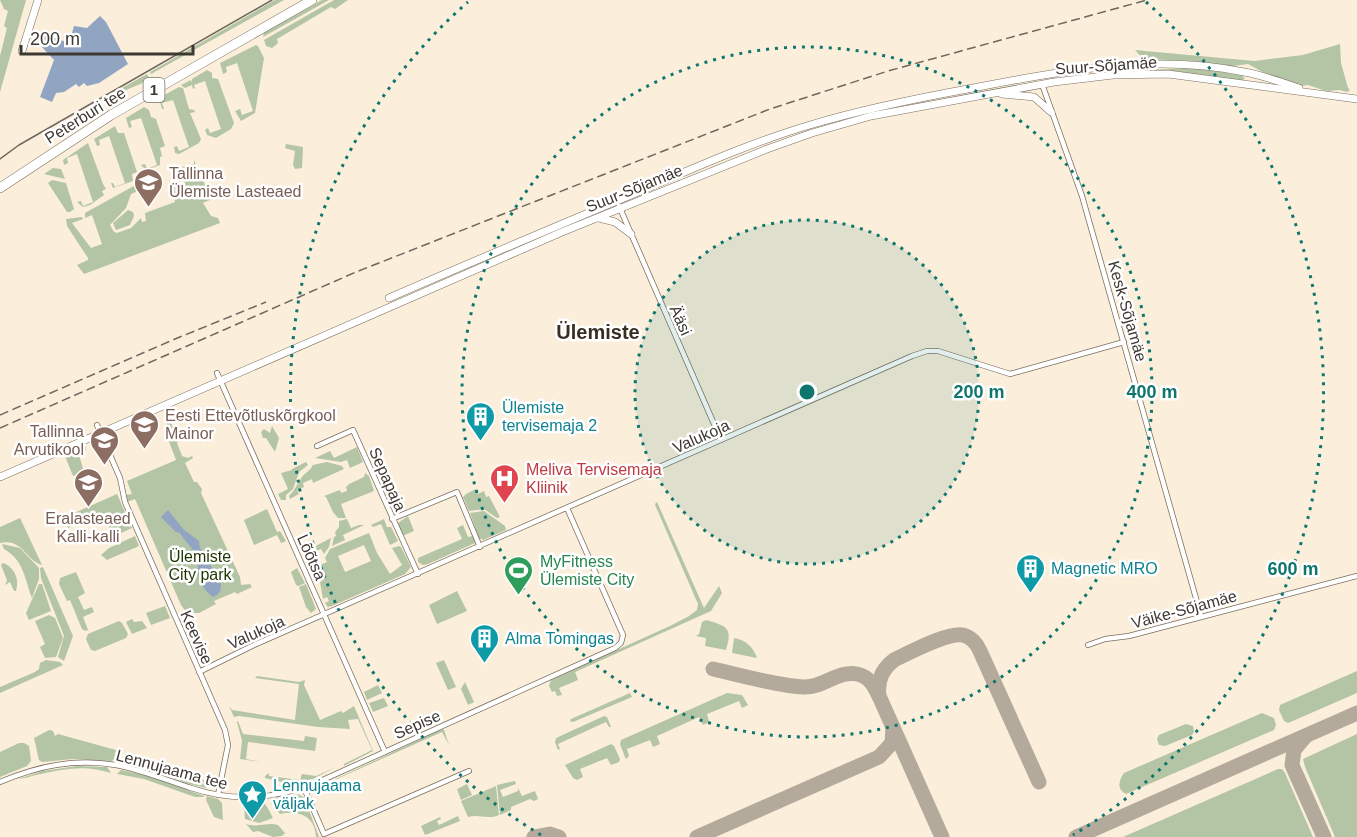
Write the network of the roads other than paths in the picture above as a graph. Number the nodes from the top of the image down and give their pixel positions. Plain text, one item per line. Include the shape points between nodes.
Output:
1 (38, 0) edge
2 (312, 0) edge
3 (22, 51) dead end
4 (1252, 74) junction
5 (1040, 75) junction
6 (1042, 84) junction
7 (1251, 86) junction
8 (994, 93) junction
9 (1316, 93) junction
10 (1357, 99) edge
11 (1051, 112) junction
12 (0, 188) edge
13 (617, 201) junction
14 (620, 209) junction
15 (597, 218) junction
16 (631, 234) junction
17 (390, 302) junction
18 (1124, 342) junction
19 (218, 376) junction
20 (97, 425) dead end
21 (100, 433) junction
22 (721, 440) junction
23 (317, 446) dead end
24 (0, 477) edge
25 (567, 508) junction
26 (392, 519) junction
27 (480, 546) junction
28 (418, 574) junction
29 (1357, 576) edge
30 (324, 615) junction
31 (1201, 616) junction
32 (1088, 645) dead end
33 (199, 672) junction
34 (385, 752) junction
35 (469, 771) dead end
36 (0, 782) edge
37 (304, 788) junction
38 (218, 795) junction

1 - 3 main road
2 - 12 highway, Peterburi tee / 1 via 111,115
4 - 5 main road, Suur-Sõjamäe via 1183,64 1084,68
4 - 7 main road
4 - 9 main road, Suur-Sõjamäe
5 - 6 street, Kesk-Sõjamäe
5 - 13 main road, Suur-Sõjamäe via 870,108 808,125
6 - 7 main road, Suur-Sõjamäe via 1104,76 1168,74
6 - 8 main road, Suur-Sõjamäe
6 - 11 street, Kesk-Sõjamäe
7 - 9 main road, Suur-Sõjamäe
8 - 11 main road via 1034,97
8 - 14 main road, Suur-Sõjamäe via 871,116 812,133
9 - 10 main road, Suur-Sõjamäe
11 - 18 street, Kesk-Sõjamäe via 1082,196
13 - 14 street, Ääsi
13 - 17 main road, Suur-Sõjamäe
14 - 15 main road, Suur-Sõjamäe
14 - 16 street, Ääsi
15 - 16 main road via 612,221
15 - 17 main road, Suur-Sõjamäe
16 - 22 street, Ääsi
17 - 19 main road, Suur-Sõjamäe
18 - 22 street, Valukoja via 1010,374 927,351
18 - 31 street, Kesk-Sõjamäe
19 - 21 main road, Suur-Sõjamäe
19 - 30 street, Lõõtsa
20 - 21 street, Keevise
21 - 24 main road, Suur-Sõjamäe
21 - 33 street, Keevise via 120,478 125,502
22 - 25 street, Valukoja
23 - 26 street, Sepapaja via 353,430
25 - 27 street, Valukoja
25 - 34 street, Sepise via 623,639 615,648
26 - 27 street via 456,492
26 - 28 street, Sepapaja
27 - 28 street, Valukoja
28 - 30 street, Valukoja
29 - 31 street, Väike-Sõjamäe
30 - 33 street, Valukoja
30 - 34 street, Lõõtsa
31 - 32 street, Väike-Sõjamäe
33 - 38 street, Keevise via 227,736
34 - 37 street, Sepise
35 - 37 street via 324,834
36 - 38 street, Lennujaama tee via 47,766 95,763 134,769
37 - 38 street, Lennujaama tee via 259,797

